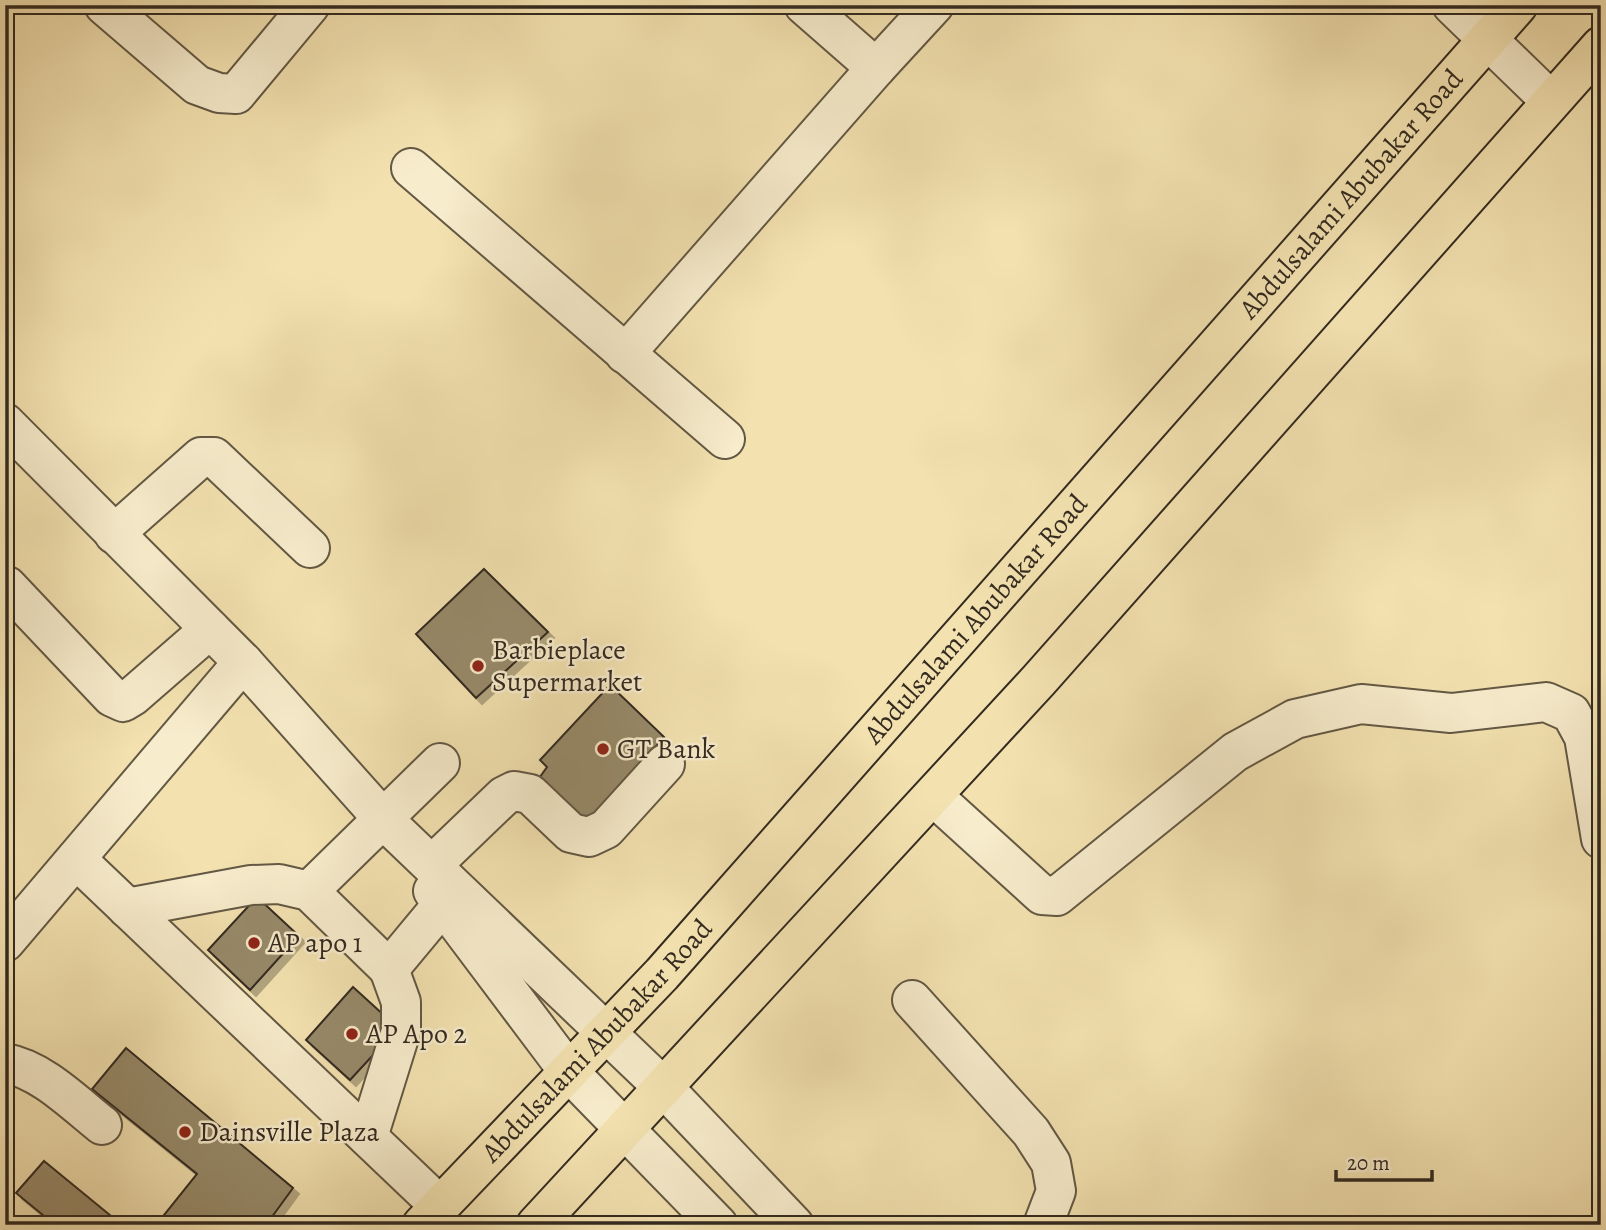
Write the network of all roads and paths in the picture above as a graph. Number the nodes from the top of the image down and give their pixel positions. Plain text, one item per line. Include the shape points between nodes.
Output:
1 (104, 5) edge
2 (310, 5) edge
3 (804, 5) edge
4 (934, 5) edge
5 (1452, 5) edge
6 (1518, 5) edge
7 (1487, 38) junction
8 (1601, 46) edge
9 (876, 68) junction
10 (1550, 101) junction
11 (411, 168) dead end
12 (625, 354) junction
13 (5, 423) edge
14 (725, 439) dead end
15 (114, 534) junction
16 (310, 548) dead end
17 (7, 586) edge
18 (209, 629) junction
19 (243, 662) junction
20 (440, 763) dead end
21 (666, 765) dead end
22 (933, 796) junction
23 (384, 820) junction
24 (1601, 839) edge
25 (76, 859) junction
26 (432, 865) junction
27 (309, 891) junction
28 (443, 904) junction
29 (127, 908) junction
30 (5, 942) edge
31 (389, 969) junction
32 (912, 1000) dead end
33 (607, 1033) junction
34 (5, 1063) edge
35 (569, 1072) junction
36 (664, 1088) junction
37 (102, 1125) dead end
38 (625, 1127) junction
39 (368, 1137) junction
40 (431, 1215) edge
41 (537, 1225) edge
42 (718, 1225) edge
43 (794, 1225) edge
44 (1043, 1225) edge

1 - 2 street via 197,85 236,94
3 - 9 street
4 - 9 street
5 - 7 street
6 - 7 main road, Abdulsalami Abubakar Road
7 - 10 street
7 - 33 main road, Abdulsalami Abubakar Road
8 - 10 main road
9 - 12 street
10 - 22 main road
11 - 12 street
12 - 14 street
13 - 15 street
15 - 16 street via 201,457 214,457
15 - 18 street
17 - 18 street via 112,698 123,702
18 - 19 street
19 - 23 street
19 - 25 street
20 - 23 street
21 - 26 street via 606,829 589,836 571,833 530,794 514,791
22 - 24 street via 1042,895 1057,896 1235,752 1295,719 1361,704 1451,713 1546,702 1571,713 1584,737
22 - 36 main road
23 - 26 street
23 - 27 street
23 - 28 street
25 - 29 street
25 - 30 street
26 - 33 street
27 - 29 street via 279,884 251,885
27 - 31 street
28 - 31 street
28 - 35 street
29 - 39 street
31 - 39 street via 401,1002 401,1031
32 - 44 street via 1031,1132 1051,1163 1056,1191
33 - 35 main road, Abdulsalami Abubakar Road
33 - 36 street
34 - 37 street via 51,1085
35 - 38 street
35 - 40 main road, Abdulsalami Abubakar Road
36 - 38 main road
36 - 43 street
38 - 41 main road
38 - 42 street
39 - 40 street

